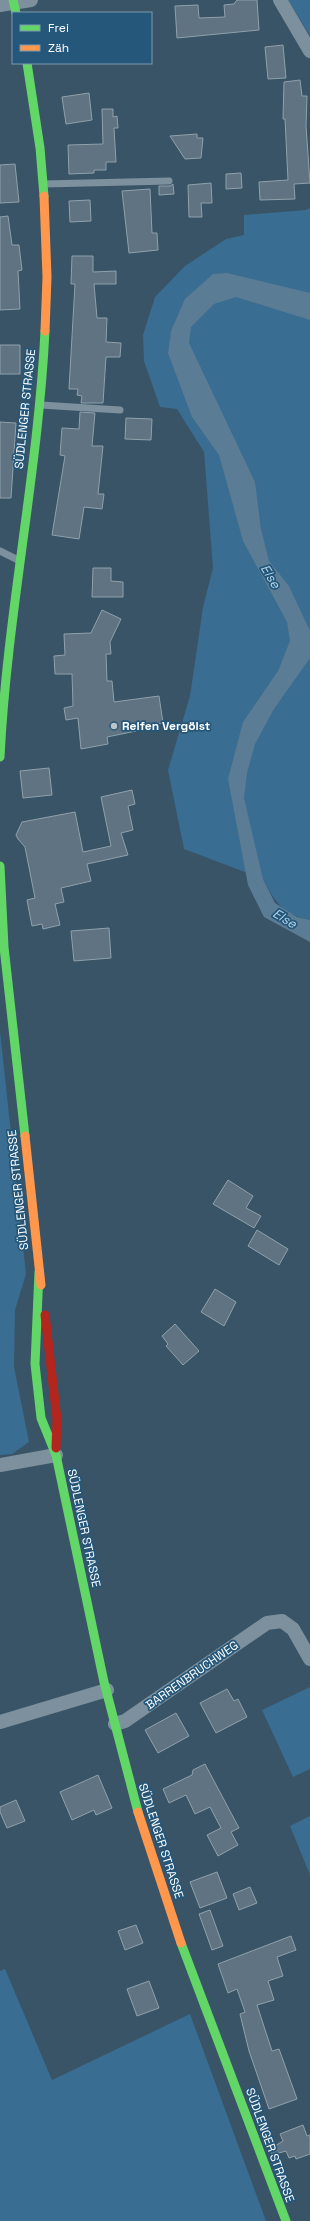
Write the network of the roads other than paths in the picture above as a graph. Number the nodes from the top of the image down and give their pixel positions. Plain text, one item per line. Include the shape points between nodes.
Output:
1 (31, 0) edge
2 (280, 0) edge
3 (0, 5) edge
4 (15, 6) edge
5 (310, 52) edge
6 (27, 64) edge
7 (169, 181) dead end
8 (44, 184) junction
9 (40, 405) junction
10 (120, 410) dead end
11 (0, 550) edge
12 (20, 561) junction
13 (1, 702) edge
14 (0, 757) edge
15 (0, 866) edge
16 (39, 1272) junction
17 (56, 1455) junction
18 (0, 1465) edge
19 (310, 1659) edge
20 (106, 1690) junction
21 (0, 1722) edge
22 (115, 1724) junction
23 (286, 2221) edge

1 - 4 street
2 - 5 street
3 - 4 street
6 - 8 main road, SÜDLENGER STRASSE
7 - 8 lane
8 - 9 main road, SÜDLENGER STRASSE via 47,282
9 - 10 lane
9 - 12 main road, SÜDLENGER STRASSE
11 - 12 lane
12 - 13 main road, SÜDLENGER STRASSE
13 - 14 main road, SÜDLENGER STRASSE
15 - 16 main road, SÜDLENGER STRASSE via 4,947
16 - 17 main road, SÜDLENGER STRASSE via 57,1419
16 - 17 main road, SÜDLENGER STRASSE via 34,1323 35,1369 42,1419
17 - 18 street
17 - 20 main road, SÜDLENGER STRASSE
19 - 22 street, BARRENBRUCHWEG via 293,1629 282,1621 267,1623 125,1721
20 - 21 street
20 - 22 main road, SÜDLENGER STRASSE
22 - 23 main road, SÜDLENGER STRASSE via 139,1816 184,1949

